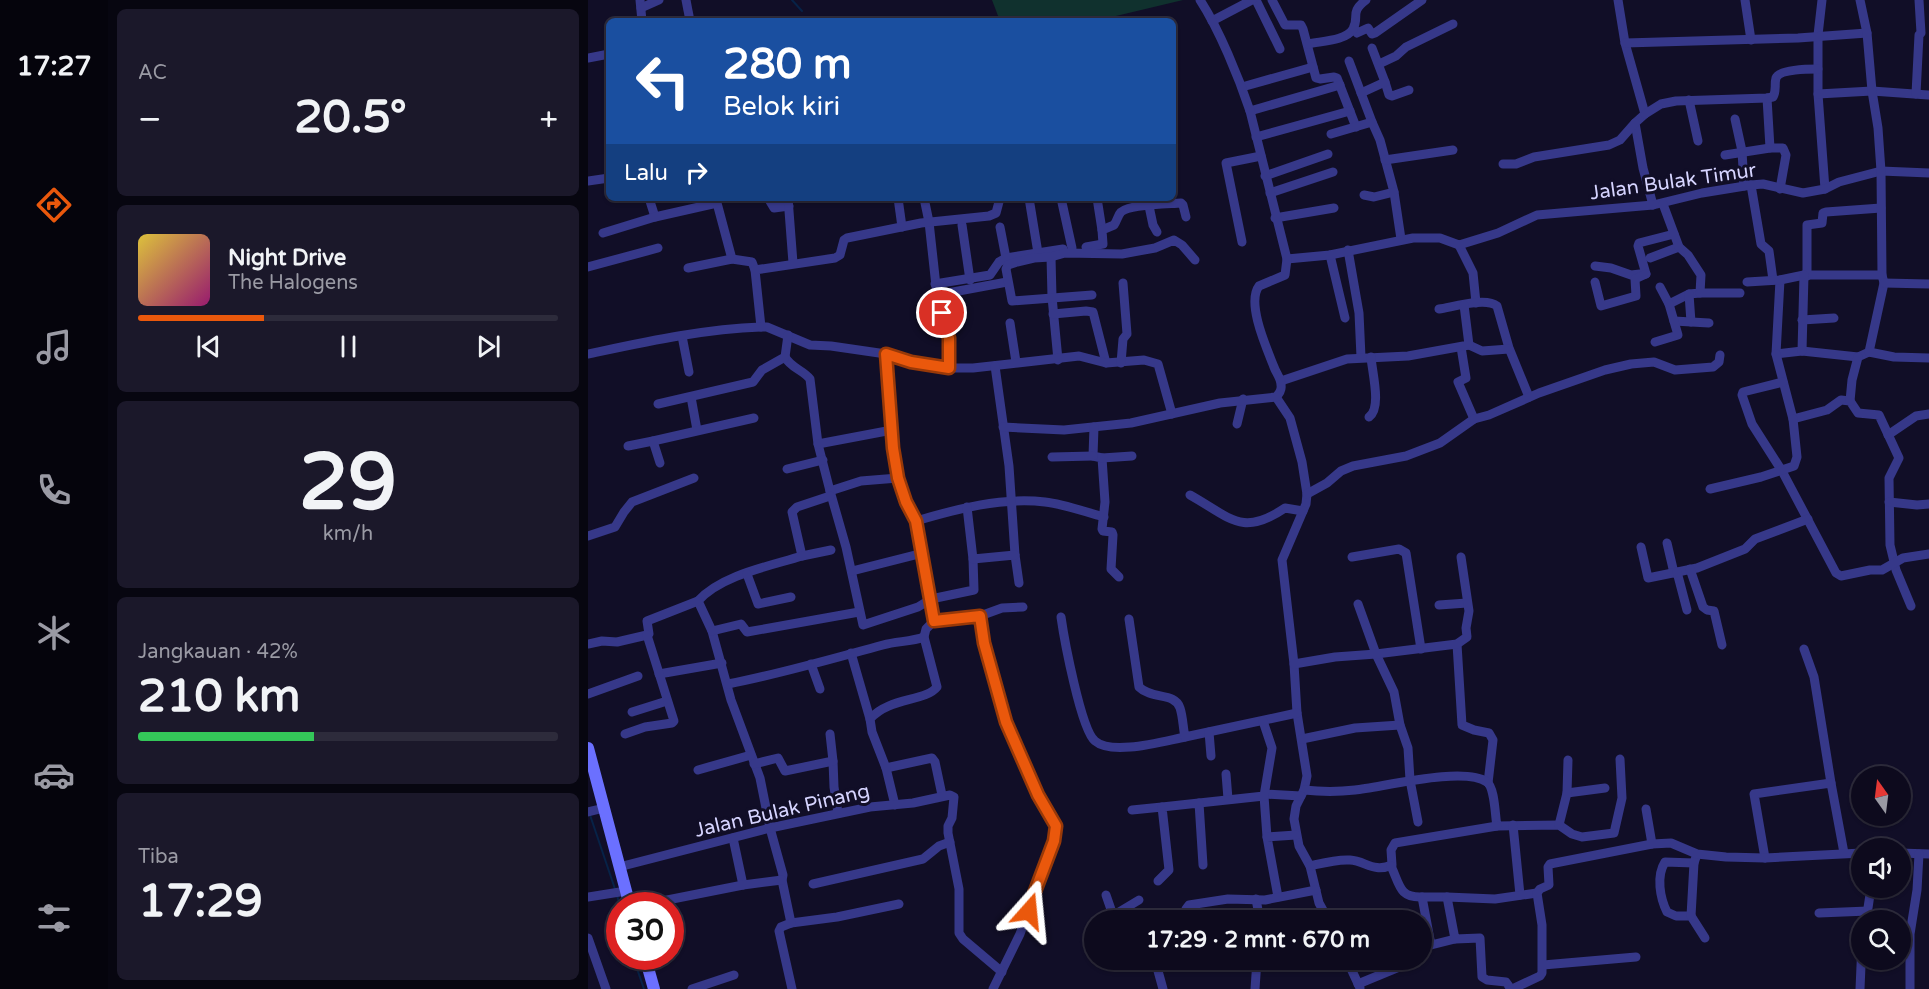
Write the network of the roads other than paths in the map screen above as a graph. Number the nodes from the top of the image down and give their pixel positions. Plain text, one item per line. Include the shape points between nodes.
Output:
1 (658, 0) edge
2 (686, 0) edge
3 (1200, 0) edge
4 (1254, 0) edge
5 (1272, 0) edge
6 (1366, 0) edge
7 (1422, 0) edge
8 (1618, 0) edge
9 (1745, 0) edge
10 (1822, 0) edge
11 (1860, 0) edge
12 (1919, 0) edge
13 (640, 4) edge
14 (689, 18) edge
15 (1212, 21) junction
16 (1453, 24) dead end
17 (1353, 28) junction
18 (1867, 33) junction
19 (1818, 35) junction
20 (1751, 40) junction
21 (1625, 42) junction
22 (1308, 44) junction
23 (1372, 48) dead end
24 (1280, 49) dead end
25 (606, 55) edge
26 (588, 58) edge
27 (1349, 61) dead end
28 (1379, 64) junction
29 (1313, 67) junction
30 (1818, 69) junction
31 (1385, 82) junction
32 (1340, 85) junction
33 (1242, 87) junction
34 (1409, 90) dead end
35 (1872, 91) junction
36 (1361, 93) junction
37 (1818, 94) junction
38 (1916, 94) junction
39 (1928, 95) edge
40 (1767, 99) junction
41 (1689, 100) junction
42 (1250, 111) junction
43 (1350, 111) junction
44 (1645, 114) junction
45 (1735, 119) dead end
46 (1372, 122) junction
47 (1635, 123) junction
48 (1356, 127) junction
49 (1331, 134) dead end
50 (1256, 137) junction
51 (1698, 141) dead end
52 (1770, 148) junction
53 (1453, 150) dead end
54 (1742, 151) junction
55 (1328, 154) dead end
56 (1725, 155) dead end
57 (1261, 156) junction
58 (1534, 157) junction
59 (1385, 160) junction
60 (1503, 164) dead end
61 (1536, 169) dead end
62 (1881, 171) junction
63 (1333, 172) dead end
64 (1929, 173) edge
65 (1265, 176) junction
66 (606, 178) edge
67 (588, 181) edge
68 (1747, 185) junction
69 (1780, 189) junction
70 (1825, 189) junction
71 (1394, 192) junction
72 (1270, 193) junction
73 (1364, 195) dead end
74 (650, 201) edge
75 (770, 201) edge
76 (898, 201) edge
77 (925, 201) edge
78 (999, 201) edge
79 (1029, 201) edge
80 (1062, 201) edge
81 (1097, 201) edge
82 (788, 202) edge
83 (1133, 203) edge
84 (1658, 205) junction
85 (1149, 206) junction
86 (1334, 208) dead end
87 (1881, 208) junction
88 (655, 217) junction
89 (1185, 217) dead end
90 (1275, 218) junction
91 (929, 222) junction
92 (963, 225) dead end
93 (902, 227) junction
94 (1000, 227) dead end
95 (1102, 230) junction
96 (1157, 232) dead end
97 (603, 233) dead end
98 (1674, 234) junction
99 (1401, 239) junction
100 (1242, 242) dead end
101 (1460, 245) junction
102 (1679, 247) junction
103 (658, 248) dead end
104 (1071, 248) junction
105 (1348, 250) junction
106 (1038, 253) junction
107 (1330, 255) junction
108 (1051, 257) junction
109 (1006, 258) junction
110 (1650, 258) dead end
111 (732, 259) junction
112 (1287, 259) junction
113 (1195, 260) dead end
114 (794, 263) junction
115 (1595, 266) dead end
116 (588, 267) edge
117 (688, 268) dead end
118 (755, 270) junction
119 (1646, 274) junction
120 (1806, 275) junction
121 (1882, 279) junction
122 (970, 280) junction
123 (1777, 280) junction
124 (1007, 282) junction
125 (1595, 282) dead end
126 (1747, 282) dead end
127 (1123, 283) dead end
128 (935, 284) junction
129 (1929, 284) edge
130 (1660, 287) dead end
131 (1700, 293) junction
132 (1740, 293) dead end
133 (1689, 294) junction
134 (937, 295) junction
135 (1092, 295) dead end
136 (1052, 297) junction
137 (1476, 303) junction
138 (1669, 304) junction
139 (1464, 305) junction
140 (1439, 309) dead end
141 (1053, 314) junction
142 (1345, 318) dead end
143 (1834, 318) dead end
144 (1802, 320) junction
145 (1674, 321) junction
146 (1691, 322) junction
147 (1010, 323) dead end
148 (1708, 323) dead end
149 (761, 327) junction
150 (788, 335) junction
151 (682, 336) junction
152 (1655, 342) dead end
153 (1465, 346) junction
154 (1509, 349) junction
155 (1802, 351) junction
156 (1869, 352) junction
157 (588, 354) edge
158 (886, 354) junction
159 (1776, 354) junction
160 (1720, 355) dead end
161 (784, 357) junction
162 (1366, 357) junction
163 (1858, 357) junction
164 (1929, 358) edge
165 (1058, 360) junction
166 (1016, 362) junction
167 (1107, 363) junction
168 (1121, 363) junction
169 (995, 366) junction
170 (949, 368) junction
171 (689, 372) dead end
172 (1281, 381) junction
173 (1783, 382) junction
174 (690, 397) junction
175 (1276, 397) junction
176 (1529, 397) junction
177 (1243, 399) junction
178 (1850, 401) junction
179 (658, 404) dead end
180 (1172, 414) junction
181 (1929, 414) edge
182 (1368, 417) dead end
183 (754, 418) dead end
184 (1474, 419) junction
185 (1793, 419) junction
186 (1237, 424) dead end
187 (1003, 427) junction
188 (1094, 427) junction
189 (697, 430) junction
190 (892, 430) junction
191 (1888, 435) junction
192 (653, 441) junction
193 (819, 444) junction
194 (628, 446) dead end
195 (1132, 456) dead end
196 (1052, 457) dead end
197 (1097, 457) junction
198 (823, 460) junction
199 (660, 463) dead end
200 (787, 469) dead end
201 (1782, 471) junction
202 (694, 478) dead end
203 (898, 478) junction
204 (1710, 489) dead end
205 (830, 494) junction
206 (1190, 495) dead end
207 (1305, 501) junction
208 (1011, 502) junction
209 (1888, 502) junction
210 (1929, 504) edge
211 (967, 507) junction
212 (1104, 517) junction
213 (1808, 519) junction
214 (916, 521) junction
215 (588, 536) edge
216 (1667, 543) dead end
217 (1641, 548) dead end
218 (831, 550) dead end
219 (923, 553) junction
220 (1929, 554) edge
221 (1015, 555) junction
222 (802, 556) junction
223 (1352, 557) dead end
224 (1461, 557) dead end
225 (973, 559) junction
226 (1894, 562) junction
227 (1690, 569) junction
228 (852, 571) junction
229 (1675, 572) junction
230 (747, 574) junction
231 (1119, 577) dead end
232 (1019, 583) dead end
233 (792, 597) dead end
234 (931, 599) junction
235 (698, 601) junction
236 (1467, 603) junction
237 (1358, 604) dead end
238 (1439, 605) dead end
239 (1911, 606) dead end
240 (1023, 607) dead end
241 (1687, 610) dead end
242 (859, 612) junction
243 (980, 616) junction
244 (1061, 617) dead end
245 (1130, 618) dead end
246 (934, 621) junction
247 (712, 631) junction
248 (647, 635) junction
249 (924, 637) junction
250 (588, 644) edge
251 (1457, 644) junction
252 (1722, 645) dead end
253 (1421, 648) junction
254 (1804, 649) dead end
255 (851, 653) junction
256 (1376, 654) junction
257 (722, 663) junction
258 (811, 664) junction
259 (1294, 664) junction
260 (659, 674) junction
261 (638, 676) dead end
262 (728, 684) junction
263 (820, 689) dead end
264 (588, 694) edge
265 (667, 701) junction
266 (632, 712) dead end
267 (1297, 713) junction
268 (870, 719) junction
269 (1263, 721) junction
270 (1400, 725) junction
271 (1209, 732) junction
272 (626, 734) dead end
273 (830, 734) dead end
274 (1185, 737) junction
275 (1302, 739) junction
276 (588, 748) edge
277 (1211, 756) dead end
278 (1620, 759) dead end
279 (753, 760) junction
280 (1568, 760) dead end
281 (833, 761) junction
282 (590, 763) edge
283 (886, 768) junction
284 (698, 770) dead end
285 (1226, 774) dead end
286 (1410, 780) junction
287 (1488, 783) junction
288 (1831, 783) junction
289 (1605, 788) dead end
290 (1303, 793) junction
291 (1567, 793) junction
292 (942, 795) junction
293 (1265, 795) junction
294 (1228, 799) junction
295 (1199, 803) junction
296 (895, 805) junction
297 (1162, 807) junction
298 (1646, 809) dead end
299 (595, 810) edge
300 (1131, 810) dead end
301 (838, 813) junction
302 (1418, 822) dead end
303 (1513, 825) junction
304 (1559, 825) junction
305 (1497, 826) junction
306 (770, 828) junction
307 (1614, 833) junction
308 (1296, 835) junction
309 (1268, 837) junction
310 (733, 838) junction
311 (950, 842) junction
312 (1652, 844) junction
313 (1618, 851) junction
314 (1844, 854) junction
315 (1851, 854) edge
316 (1924, 854) edge
317 (1765, 858) junction
318 (1695, 859) junction
319 (1203, 865) dead end
320 (1311, 866) junction
321 (1391, 866) junction
322 (619, 867) junction
323 (782, 880) junction
324 (1158, 881) dead end
325 (813, 884) dead end
326 (743, 885) junction
327 (1316, 890) junction
328 (624, 891) joint
329 (1538, 893) junction
330 (1107, 895) dead end
331 (1520, 895) junction
332 (588, 897) edge
333 (684, 897) edge
334 (1278, 897) junction
335 (1422, 897) junction
336 (1447, 897) junction
337 (1256, 899) junction
338 (1139, 900) dead end
339 (899, 904) dead end
340 (1112, 910) edge
341 (1125, 910) edge
342 (1186, 910) edge
343 (1258, 910) edge
344 (1323, 910) edge
345 (1819, 913) dead end
346 (1851, 915) edge
347 (1691, 916) junction
348 (791, 923) junction
349 (588, 938) edge
350 (1706, 938) dead end
351 (1455, 939) junction
352 (1636, 957) dead end
353 (1543, 965) junction
354 (649, 970) edge
355 (1157, 970) edge
356 (1256, 970) edge
357 (1351, 970) edge
358 (1394, 970) edge
359 (1861, 970) edge
360 (1002, 972) junction
361 (734, 975) dead end
362 (1359, 988) edge
363 (606, 989) edge
364 (654, 989) edge
365 (692, 989) edge
366 (792, 989) edge
367 (993, 989) edge
368 (1162, 989) edge
369 (1255, 989) edge
370 (1512, 989) edge
371 (1860, 989) edge
372 (1910, 989) edge

1 - 13 street
2 - 14 street
3 - 15 street
4 - 15 street
4 - 24 street
5 - 22 street via 1286,25 1302,27
6 - 17 street via 1356,9
7 - 17 street via 1372,34 1368,28 1357,33
8 - 21 street
9 - 20 street
10 - 19 street
11 - 18 street
12 - 38 street via 1921,33
15 - 33 street
16 - 28 street
17 - 22 street via 1345,36
18 - 19 street
18 - 35 street
19 - 20 street
19 - 30 street
20 - 21 street
21 - 44 street
22 - 29 street
23 - 28 street
25 - 26 street
27 - 36 street
28 - 31 street
29 - 32 street via 1316,78 1334,77
29 - 33 street
30 - 37 street
30 - 40 street via 1779,74 1776,92
31 - 34 street via 1392,96
31 - 36 street
32 - 42 street
32 - 43 street
33 - 42 street
35 - 37 street
35 - 38 street
35 - 62 street
36 - 46 street
37 - 70 street
38 - 39 street
40 - 41 street
40 - 52 street
41 - 44 street via 1661,104
41 - 51 street
42 - 50 street
43 - 48 street
43 - 50 street
44 - 47 street
45 - 54 street
46 - 48 street
46 - 59 street
47 - 58 street via 1620,140 1608,145
47 - 84 street via 1643,168
48 - 49 street
50 - 57 street
52 - 54 street
52 - 69 street via 1785,150
53 - 59 street
54 - 56 street
54 - 68 street
55 - 65 street
57 - 65 street
57 - 100 street via 1227,163
58 - 60 street
58 - 61 street
59 - 71 street
62 - 64 street, Jalan Bulak Timur
62 - 70 street, Jalan Bulak Timur
62 - 87 street
63 - 72 street
65 - 72 street
66 - 67 street
68 - 69 street, Jalan Bulak Timur
68 - 84 street, Jalan Bulak Timur
68 - 123 street via 1761,244 1769,251
69 - 70 street, Jalan Bulak Timur via 1803,193
71 - 73 street
71 - 99 street
72 - 90 street
74 - 88 street
75 - 82 street via 774,208
76 - 93 street
77 - 91 street
78 - 91 street via 993,215
79 - 106 street
80 - 104 street
81 - 95 street
82 - 114 street
83 - 85 street
83 - 95 street via 1121,212 1117,223
84 - 98 street
84 - 101 street, Jalan Bulak Timur via 1537,215
85 - 89 street via 1181,203
85 - 96 street
86 - 90 street
87 - 120 street via 1826,212 1822,223 1807,225
87 - 121 street
88 - 97 street
88 - 111 street via 717,203
90 - 112 street
91 - 93 street
91 - 128 street
92 - 122 street
93 - 114 street via 845,239 840,255 835,258
94 - 109 street
95 - 104 street via 1102,245
98 - 102 street
98 - 119 street via 1639,243
99 - 101 street via 1440,238
99 - 105 street
101 - 137 street via 1473,273
102 - 110 street
102 - 131 street via 1701,275
103 - 116 street
104 - 106 street
105 - 107 street
105 - 162 street
106 - 109 street
107 - 112 street
107 - 142 street
108 - 113 street via 1065,253 1122,254 1174,240
108 - 124 street via 1008,265
108 - 136 street
109 - 122 street via 992,274
111 - 117 street
111 - 118 street via 752,262
112 - 172 street via 1285,275 1259,286 1255,296 1256,314
114 - 118 street
115 - 119 street via 1631,275
118 - 149 street
119 - 125 street via 1635,279 1636,296 1603,310
120 - 121 street
120 - 123 street
120 - 144 street
121 - 129 street
121 - 156 street
122 - 128 street
123 - 126 street
123 - 159 street
124 - 134 street
124 - 136 street via 1012,301
127 - 168 street via 1127,334
128 - 134 street
130 - 138 street
131 - 132 street
131 - 133 street
133 - 138 street
133 - 146 street
134 - 170 street via 949,338
135 - 136 street
136 - 141 street
137 - 139 street
137 - 154 street via 1497,306
138 - 145 street
139 - 140 street
139 - 153 street
141 - 165 street
141 - 167 street via 1093,312
143 - 144 street
144 - 155 street
145 - 146 street
145 - 152 street via 1678,335
146 - 148 street
147 - 166 street
149 - 150 street
149 - 151 street
150 - 158 street via 810,345
150 - 161 street
151 - 157 street
151 - 171 street
153 - 154 street via 1482,351
153 - 162 street via 1386,359
153 - 184 street via 1466,379 1458,382
154 - 176 street
155 - 159 street
155 - 163 street
156 - 163 street
156 - 164 street
158 - 170 street
158 - 190 street
159 - 173 street
160 - 176 street via 1713,367 1675,370 1654,362 1605,369
161 - 174 street via 762,370 751,383
161 - 193 street via 810,379
162 - 172 street via 1347,359
162 - 182 street via 1376,404
163 - 178 street
165 - 166 street
165 - 167 street via 1079,356
166 - 169 street
167 - 168 street
168 - 180 street via 1158,363
169 - 170 street
169 - 187 street
172 - 175 street
173 - 185 street
173 - 201 street via 1742,395 1752,424
174 - 179 street
174 - 189 street
175 - 177 street
175 - 207 street via 1290,418 1302,462
176 - 184 street
177 - 180 street
177 - 186 street
178 - 185 street via 1841,400 1827,410
178 - 191 street via 1858,413 1879,415
180 - 188 street
181 - 191 street via 1916,416
183 - 189 street
184 - 207 street via 1440,443 1406,456 1341,471
185 - 201 street via 1797,462
187 - 188 street
187 - 208 street
188 - 197 street
189 - 192 street
190 - 193 street
190 - 203 street
191 - 209 street via 1899,458 1889,478
192 - 194 street
192 - 199 street
193 - 198 street
195 - 197 street
196 - 197 street
197 - 212 street
198 - 200 street
198 - 205 street
201 - 204 street
201 - 213 street
202 - 215 street via 632,502 615,527
203 - 205 street via 861,481
203 - 214 street
205 - 222 street via 792,512
205 - 228 street
206 - 207 street via 1244,524 1263,521
207 - 259 street via 1282,560
208 - 211 street
208 - 212 street via 1046,502
208 - 221 street
209 - 210 street
209 - 226 street
211 - 214 street
211 - 225 street
212 - 231 street via 1102,529 1113,535 1111,569
213 - 226 street via 1841,576 1882,570
213 - 227 street via 1755,539 1745,549
214 - 219 street
216 - 229 street
217 - 229 street via 1648,578
218 - 222 street
219 - 228 street
219 - 234 street
220 - 226 street
221 - 225 street
221 - 232 street
222 - 230 street
223 - 253 street via 1399,549 1406,553
224 - 236 street
225 - 234 street via 974,591
226 - 239 street
227 - 229 street
227 - 252 street via 1704,607 1714,611
228 - 242 street
229 - 241 street
230 - 233 street via 758,604
230 - 235 street via 703,594
234 - 242 street via 863,625
234 - 246 street
235 - 247 street
235 - 248 street via 647,621
236 - 238 street
236 - 251 street via 1467,637
237 - 256 street
240 - 243 street via 1002,608
242 - 247 street via 747,632 741,624
243 - 246 street
243 - 360 street via 1006,722 1056,826 1029,911
244 - 274 street via 1079,705 1095,742 1116,748
245 - 274 street via 1138,687 1144,693 1177,701
246 - 249 street
247 - 257 street
248 - 250 street
248 - 260 street
249 - 255 street
249 - 268 street via 937,687 930,693 882,708
251 - 253 street
251 - 287 street via 1462,725 1489,733 1493,740
253 - 256 street
254 - 288 street via 1814,677
255 - 258 street
255 - 268 street
256 - 259 street
256 - 270 street via 1394,692
257 - 260 street
257 - 262 street
258 - 262 street
258 - 263 street
259 - 267 street
260 - 265 street
261 - 264 street
262 - 279 street
265 - 266 street
265 - 272 street via 673,722
267 - 269 street
267 - 275 street
268 - 283 street
269 - 271 street
269 - 293 street via 1272,748
270 - 275 street via 1355,728
270 - 286 street via 1408,748
271 - 274 street
271 - 277 street
273 - 281 street
275 - 290 street via 1307,776
276 - 282 main road
278 - 307 street via 1622,798
279 - 281 street via 778,758 785,771
279 - 284 street
279 - 306 street
280 - 291 street
281 - 301 street
282 - 299 main road
283 - 292 street via 932,758
283 - 296 street
285 - 294 street
286 - 287 street via 1454,776
286 - 290 street via 1356,790
286 - 302 street
287 - 305 street
288 - 314 street
288 - 317 street via 1754,794
289 - 291 street
290 - 293 street
290 - 308 street via 1296,806
291 - 304 street
292 - 296 street, Jalan Bulak Pinang
292 - 311 street, Jalan Bulak Pinang via 954,797 948,826
293 - 294 street
293 - 309 street
294 - 295 street
295 - 297 street
295 - 319 street
296 - 301 street, Jalan Bulak Pinang
297 - 300 street
297 - 324 street via 1169,870
298 - 312 street
299 - 322 main road
301 - 306 street, Jalan Bulak Pinang
303 - 304 street
303 - 305 street
303 - 331 street
304 - 307 street via 1576,836
305 - 321 street via 1395,843
306 - 310 street, Jalan Bulak Pinang
306 - 323 street
307 - 313 street
308 - 309 street
308 - 320 street
309 - 334 street
310 - 322 street, Jalan Bulak Pinang
310 - 326 street
311 - 325 street via 923,859
311 - 360 street via 959,889 959,933
312 - 313 street
312 - 318 street via 1671,843
313 - 329 street via 1550,864 1549,885
314 - 315 street
314 - 317 street
316 - 372 street via 1911,934
317 - 318 street
318 - 347 street
318 - 347 street via 1665,862 1660,875 1667,912
320 - 321 street via 1350,860 1370,867
320 - 327 street
321 - 335 street via 1404,893
322 - 328 main road
323 - 326 street
323 - 348 street
326 - 333 street
327 - 334 street
327 - 344 street
328 - 332 street
329 - 331 street
329 - 353 street
330 - 340 street
331 - 336 street via 1495,899
334 - 337 street
335 - 336 street
335 - 351 street via 1431,945
336 - 351 street
337 - 342 street via 1189,905
337 - 343 street
338 - 341 street
339 - 348 street
345 - 346 street
347 - 350 street
348 - 366 street via 779,931
349 - 363 street
351 - 370 street via 1480,938 1482,977 1506,982
352 - 353 street
353 - 370 street via 1540,976
354 - 364 main road
355 - 368 street
356 - 369 street
357 - 362 street
358 - 362 street
359 - 371 street
360 - 367 street
361 - 365 street

